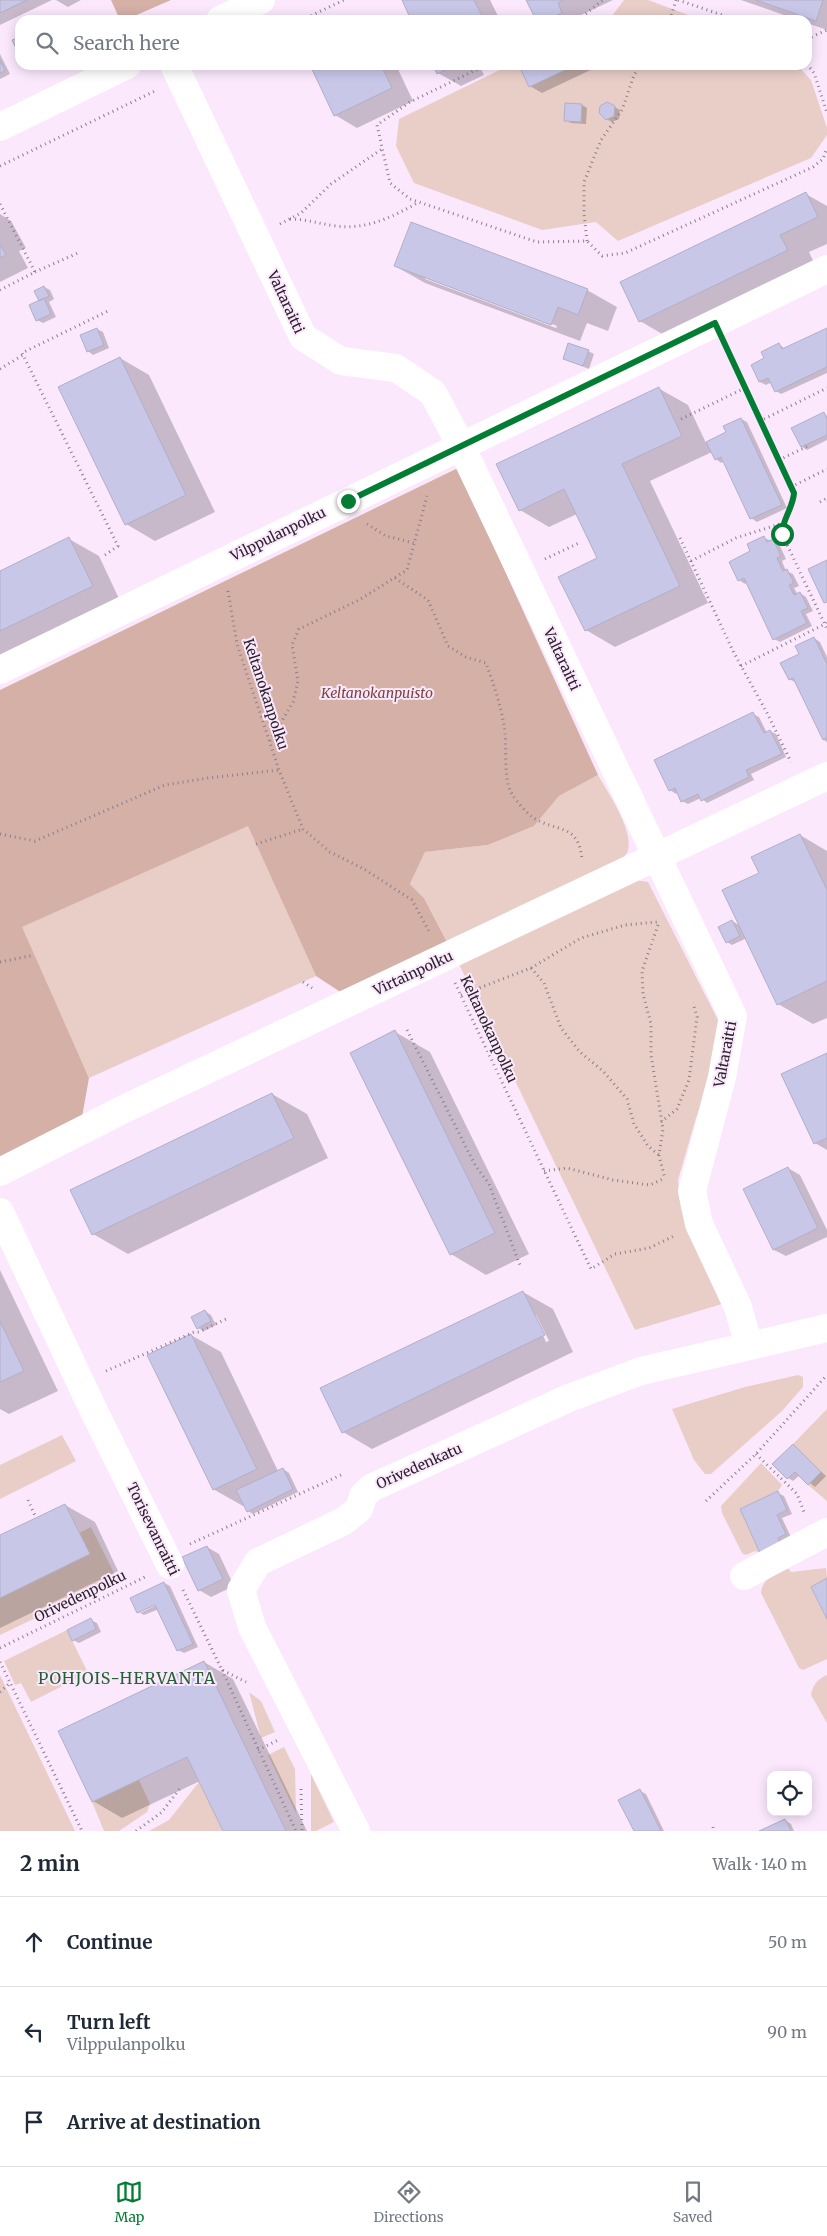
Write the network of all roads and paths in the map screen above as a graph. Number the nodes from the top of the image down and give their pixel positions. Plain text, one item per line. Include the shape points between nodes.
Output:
1 (262, 0) edge
2 (344, 0) edge
3 (603, 0) edge
4 (677, 0) edge
5 (230, 15) edge
6 (312, 15) edge
7 (584, 15) edge
8 (672, 15) edge
9 (722, 15) edge
10 (827, 30) edge
11 (812, 37) edge
12 (117, 70) edge
13 (476, 70) edge
14 (638, 70) edge
15 (812, 70) edge
16 (178, 72) edge
17 (827, 114) edge
18 (0, 127) edge
19 (827, 148) edge
20 (382, 149) junction
21 (0, 166) edge
22 (420, 202) junction
23 (0, 204) edge
24 (289, 219) junction
25 (256, 237) junction
26 (587, 241) junction
27 (80, 252) dead end
28 (827, 269) edge
29 (35, 272) junction
30 (0, 290) edge
31 (108, 311) dead end
32 (715, 323) junction
33 (23, 355) junction
34 (0, 369) edge
35 (745, 388) junction
36 (827, 388) edge
37 (681, 419) dead end
38 (760, 420) junction
39 (461, 446) junction
40 (808, 446) dead end
41 (779, 460) junction
42 (430, 461) junction
43 (827, 469) edge
44 (791, 487) junction
45 (827, 498) edge
46 (348, 501) junction
47 (820, 502) dead end
48 (784, 523) junction
49 (680, 538) dead end
50 (414, 543) junction
51 (579, 543) dead end
52 (105, 555) dead end
53 (222, 561) junction
54 (691, 561) junction
55 (549, 566) dead end
56 (395, 578) junction
57 (826, 622) edge
58 (827, 629) edge
59 (741, 666) junction
60 (0, 670) edge
61 (270, 742) junction
62 (279, 770) junction
63 (827, 776) edge
64 (803, 787) junction
65 (303, 829) junction
66 (1, 836) edge
67 (256, 844) dead end
68 (656, 857) junction
69 (591, 888) junction
70 (658, 922) junction
71 (662, 929) dead end
72 (34, 955) dead end
73 (443, 958) junction
74 (0, 962) edge
75 (531, 968) junction
76 (460, 994) junction
77 (692, 1000) dead end
78 (407, 1030) dead end
79 (661, 1122) junction
80 (660, 1156) junction
81 (544, 1171) junction
82 (0, 1172) edge
83 (665, 1178) junction
84 (692, 1191) junction
85 (0, 1212) edge
86 (699, 1224) junction
87 (521, 1268) dead end
88 (226, 1319) dead end
89 (827, 1328) edge
90 (749, 1346) junction
91 (827, 1375) edge
92 (81, 1383) junction
93 (756, 1454) junction
94 (350, 1471) dead end
95 (28, 1500) dead end
96 (706, 1501) dead end
97 (36, 1518) dead end
98 (821, 1535) edge
99 (170, 1565) junction
100 (744, 1576) dead end
101 (0, 1648) edge
102 (0, 1662) edge
103 (222, 1670) junction
104 (10, 1683) junction
105 (254, 1686) dead end
106 (0, 1692) edge
107 (285, 1736) dead end
108 (258, 1750) junction
109 (301, 1786) dead end
110 (181, 1787) dead end
111 (82, 1831) edge
112 (136, 1831) edge
113 (296, 1831) edge
114 (302, 1831) edge
115 (356, 1831) edge

1 - 5 street
2 - 6 path
3 - 7 path
4 - 8 path
4 - 9 path
10 - 11 path
12 - 18 street
13 - 20 path via 410,102 377,124
14 - 26 path via 622,110 601,140 584,182
15 - 17 path
16 - 21 path
16 - 25 street, Valtaraitti
19 - 26 path via 823,159 813,166 625,254 602,256
20 - 22 path via 390,183 410,199
20 - 24 path via 331,184 301,213
22 - 24 path via 396,215 358,228
22 - 26 path via 537,242
23 - 29 path
24 - 25 path
25 - 39 street, Valtaraitti via 302,338 341,361 396,368 433,393
27 - 29 path
28 - 32 street, Vilppulanpolku
29 - 30 path
31 - 33 path
32 - 35 path
32 - 39 street, Vilppulanpolku
33 - 34 path
33 - 52 path via 118,546
35 - 37 path
35 - 38 path
36 - 38 path
38 - 41 path
39 - 42 street, Vilppulanpolku
39 - 68 street, Valtaraitti
40 - 41 path
41 - 44 path
42 - 46 street, Vilppulanpolku
42 - 50 path via 426,501
43 - 44 path
44 - 48 path via 794,500
45 - 47 path
46 - 50 path via 369,526 386,536
46 - 53 street, Vilppulanpolku
48 - 54 path via 736,538
48 - 57 path via 782,534
49 - 54 path
50 - 56 path via 407,570
51 - 55 path via 545,559
53 - 60 street, Vilppulanpolku
53 - 61 path, Keltanokanpolku via 237,644
54 - 59 path
56 - 61 path via 300,629 292,645 298,681 293,702
56 - 69 path via 428,600 448,646 466,658 486,663 505,727 511,793 532,817 566,829 577,839
57 - 58 path
57 - 59 path
59 - 64 path
61 - 62 path, Keltanokanpolku
62 - 65 path, Keltanokanpolku
62 - 66 path via 165,785 35,841
63 - 64 street, Virtainpolku
64 - 68 street, Virtainpolku
65 - 67 path
65 - 73 path, Keltanokanpolku via 330,852 364,869 412,900
68 - 69 street, Virtainpolku
68 - 84 street, Valtaraitti via 733,1016 722,1077
69 - 73 street, Virtainpolku
70 - 71 path
70 - 75 path via 625,925 581,938
70 - 79 path via 642,971
72 - 74 path
73 - 76 path, Keltanokanpolku
73 - 82 street, Virtainpolku via 126,1108
75 - 76 path
75 - 80 path via 544,983 561,1028 580,1052 603,1071 627,1098 634,1124 648,1146
76 - 81 path, Keltanokanpolku
77 - 79 path via 697,1018 689,1080 676,1109
78 - 87 path via 475,1166 489,1184
79 - 80 path
80 - 83 path
81 - 83 path via 567,1168 613,1180 650,1185
81 - 86 path, Keltanokanpolku via 591,1269 615,1254 649,1248
83 - 84 path
84 - 86 street, Valtaraitti
85 - 92 street, Torisevanraitti
86 - 90 street, Valtaraitti via 738,1307
88 - 92 path
89 - 90 street, Orivedenkatu
90 - 115 street, Orivedenkatu via 640,1371 569,1398 371,1488 363,1496 359,1509 344,1521 258,1562 241,1590 252,1627
91 - 93 path
92 - 99 street, Torisevanraitti
93 - 96 path
93 - 98 path via 797,1494
94 - 99 path via 178,1549
95 - 97 path
98 - 100 street
99 - 101 path, Orivedenpolku
99 - 103 path, Torisevanraitti
102 - 104 path
103 - 105 path
103 - 108 path, Torisevanraitti
104 - 106 path
104 - 111 path
107 - 108 path
108 - 113 path, Torisevanraitti
109 - 114 path
110 - 112 path via 162,1812

